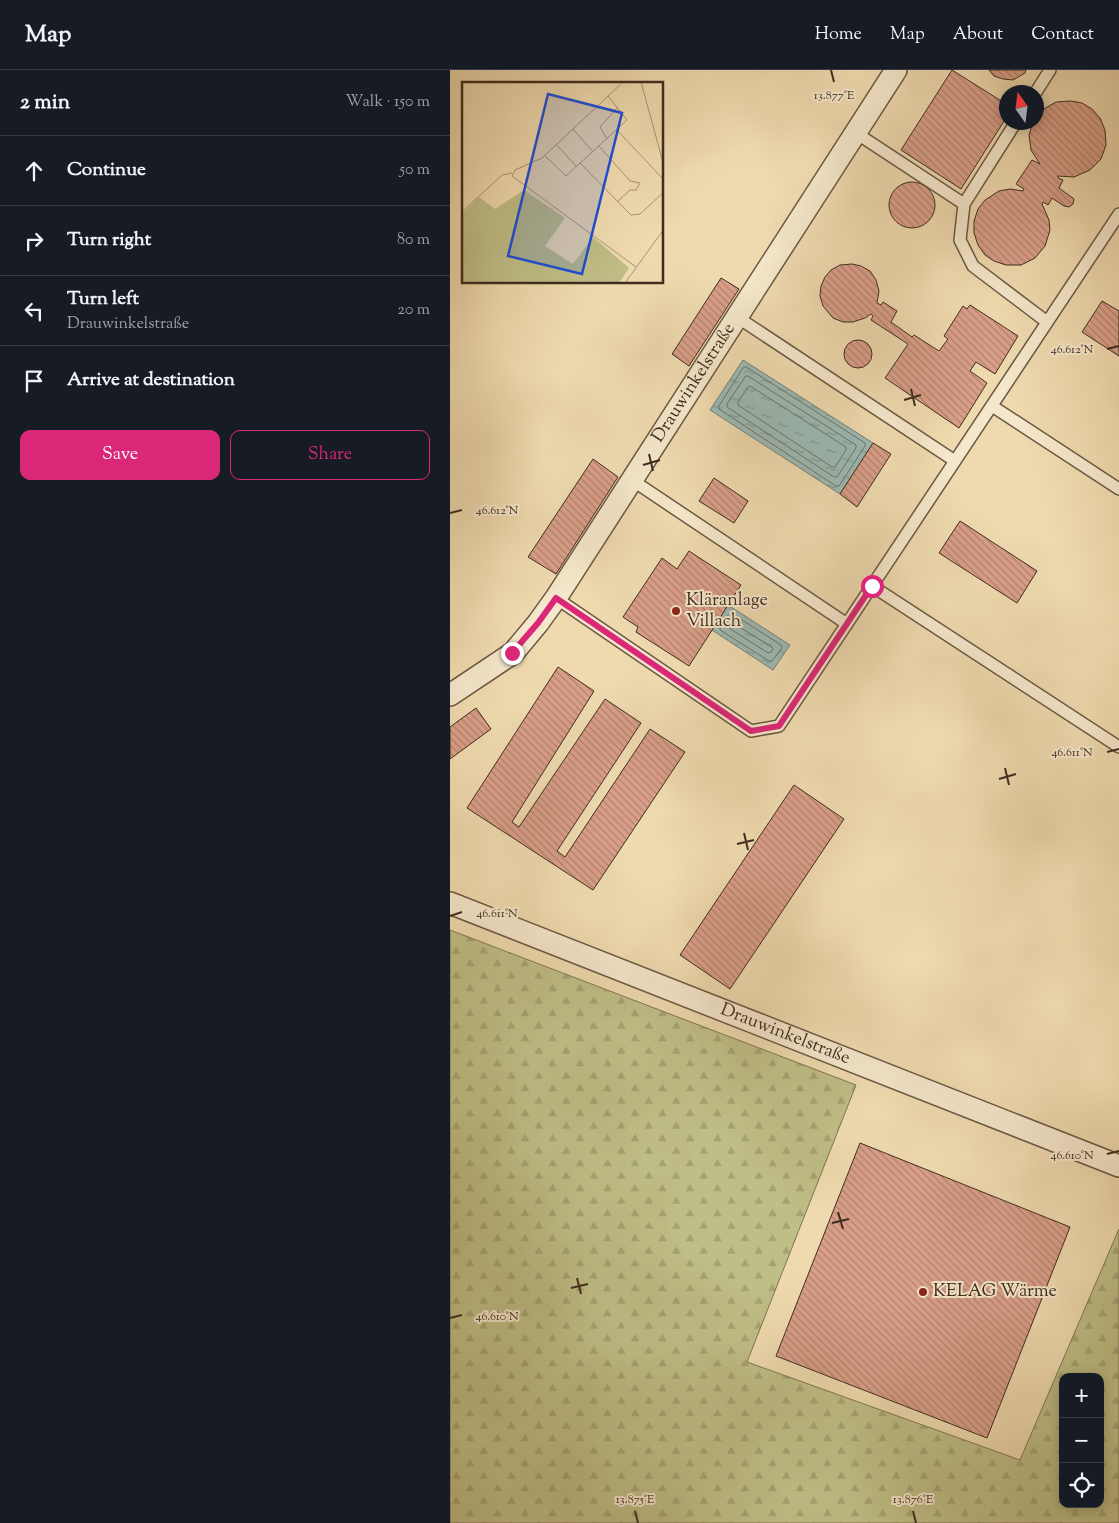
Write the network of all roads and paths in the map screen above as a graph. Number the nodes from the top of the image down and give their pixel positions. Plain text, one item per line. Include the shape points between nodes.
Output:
1 (896, 70) edge
2 (1050, 70) edge
3 (1040, 85) edge
4 (1011, 130) edge
5 (856, 132) junction
6 (964, 204) junction
7 (1119, 214) edge
8 (1115, 228) edge
9 (737, 317) junction
10 (1047, 322) junction
11 (992, 406) junction
12 (955, 461) junction
13 (632, 480) junction
14 (1119, 490) edge
15 (872, 586) junction
16 (556, 598) junction
17 (847, 624) junction
18 (450, 695) edge
19 (1119, 747) edge
20 (450, 903) edge
21 (1119, 1166) edge

1 - 5 street, Drauwinkelstraße
2 - 3 lane
4 - 6 lane
5 - 6 lane
5 - 9 street, Drauwinkelstraße
6 - 10 lane via 960,240 973,266
7 - 8 lane
8 - 10 lane
9 - 12 lane
9 - 13 street, Drauwinkelstraße
10 - 11 lane
11 - 12 lane
11 - 14 lane
12 - 15 lane
13 - 16 street, Drauwinkelstraße
13 - 17 lane
15 - 17 lane
15 - 19 lane
16 - 17 lane via 751,731 779,726
16 - 18 street, Drauwinkelstraße via 512,653
20 - 21 street, Drauwinkelstraße

